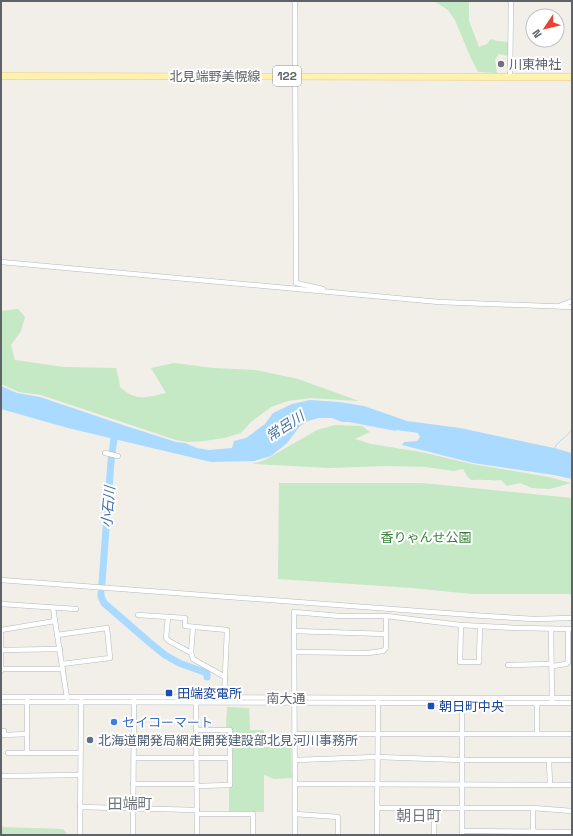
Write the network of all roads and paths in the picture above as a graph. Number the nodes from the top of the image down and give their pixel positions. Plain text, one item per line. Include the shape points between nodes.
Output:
1 (295, 1) edge
2 (510, 1) edge
3 (1, 76) edge
4 (294, 76) junction
5 (510, 77) junction
6 (572, 77) edge
7 (1, 262) edge
8 (327, 292) junction
9 (572, 301) edge
10 (558, 307) junction
11 (572, 307) edge
12 (105, 453) dead end
13 (118, 456) dead end
14 (1, 580) edge
15 (1, 604) edge
16 (53, 608) junction
17 (76, 609) dead end
18 (138, 615) dead end
19 (386, 616) junction
20 (168, 617) junction
21 (572, 618) edge
22 (55, 621) junction
23 (462, 625) junction
24 (480, 626) junction
25 (193, 627) junction
26 (570, 629) edge
27 (1, 630) edge
28 (551, 630) junction
29 (294, 631) junction
30 (386, 634) junction
31 (57, 635) junction
32 (60, 649) junction
33 (1, 650) edge
34 (191, 652) junction
35 (295, 652) junction
36 (508, 665) dead end
37 (552, 665) junction
38 (62, 667) junction
39 (1, 669) edge
40 (1, 672) edge
41 (225, 677) junction
42 (1, 697) edge
43 (572, 698) edge
44 (27, 700) junction
45 (67, 700) junction
46 (81, 700) junction
47 (134, 700) junction
48 (196, 700) junction
49 (224, 700) junction
50 (295, 700) junction
51 (378, 701) junction
52 (552, 701) junction
53 (1, 702) edge
54 (462, 703) junction
55 (537, 703) junction
56 (572, 703) edge
57 (197, 730) junction
58 (1, 731) edge
59 (378, 733) junction
60 (461, 733) junction
61 (27, 734) junction
62 (295, 734) junction
63 (537, 734) junction
64 (572, 734) edge
65 (8, 753) dead end
66 (80, 753) junction
67 (27, 754) junction
68 (377, 757) junction
69 (134, 758) junction
70 (196, 758) junction
71 (230, 758) junction
72 (295, 760) junction
73 (462, 760) junction
74 (549, 760) junction
75 (572, 760) edge
76 (80, 775) junction
77 (1, 776) edge
78 (133, 784) junction
79 (295, 784) junction
80 (378, 784) junction
81 (461, 784) junction
82 (196, 785) junction
83 (550, 785) junction
84 (572, 785) edge
85 (80, 808) junction
86 (133, 808) junction
87 (378, 808) junction
88 (434, 808) junction
89 (462, 808) junction
90 (533, 808) junction
91 (572, 811) edge
92 (197, 812) junction
93 (295, 814) junction
94 (533, 831) junction
95 (572, 832) edge
96 (462, 833) edge
97 (488, 833) edge
98 (80, 835) edge
99 (133, 835) edge
100 (197, 835) edge
101 (253, 835) edge
102 (295, 835) edge
103 (338, 835) edge
104 (377, 835) edge
105 (434, 835) edge

1 - 4 street
2 - 5 street
3 - 4 main road, 北見端野美幌線 / 122
4 - 5 main road, 北見端野美幌線 / 122
4 - 8 street via 296,283
5 - 6 main road, 北見端野美幌線 / 122
7 - 8 street
8 - 10 street via 469,304
9 - 10 street
10 - 11 street
12 - 13 street
14 - 21 street via 485,616
15 - 16 street
16 - 17 street
16 - 22 street
18 - 20 street
19 - 23 street
19 - 29 street via 294,612
19 - 30 street
20 - 25 street via 185,618 184,626
20 - 34 street via 166,638
22 - 27 street
22 - 31 street
23 - 24 street
23 - 24 street via 460,662 479,662
24 - 28 street
25 - 34 street
25 - 41 street via 227,630
26 - 28 street
26 - 37 street via 568,662
27 - 33 street
28 - 37 street
29 - 30 street
29 - 35 street
30 - 35 street via 386,648 383,651
31 - 32 street
31 - 38 street via 107,628 110,658
32 - 33 street
32 - 38 street
33 - 39 street
34 - 41 street via 193,659
35 - 50 street
36 - 37 street
37 - 52 street
38 - 39 street
38 - 45 street
39 - 40 street
41 - 49 street
42 - 44 street, 南大通
43 - 52 street, 南大通
44 - 45 street, 南大通
44 - 53 street, 南大通
44 - 61 street
45 - 46 street, 南大通
46 - 47 street, 南大通
46 - 66 street
47 - 48 street, 南大通
47 - 69 street
48 - 49 street, 南大通
48 - 57 street
49 - 50 street, 南大通
50 - 51 street, 南大通
50 - 62 street
51 - 52 street, 南大通
51 - 54 street, 南大通
51 - 59 street
52 - 55 street, 南大通
52 - 56 street, 南大通
54 - 55 street, 南大通
54 - 60 street
55 - 63 street
57 - 70 street
57 - 71 street via 230,730
58 - 61 street via 4,731 4,735
59 - 60 street
59 - 62 street
59 - 68 street
60 - 63 street
60 - 73 street
61 - 67 street
62 - 72 street
63 - 64 street
65 - 67 street
66 - 67 street
66 - 76 street
68 - 72 street
68 - 73 street
68 - 80 street
69 - 70 street
69 - 78 street
70 - 71 street
70 - 82 street
71 - 82 street via 230,785
72 - 79 street
73 - 74 street
73 - 81 street
74 - 75 street
74 - 83 street
76 - 77 street
76 - 85 street
78 - 82 street
78 - 86 street
79 - 80 street
79 - 93 street
80 - 81 street
80 - 87 street
81 - 83 street
81 - 89 street
82 - 92 street
83 - 84 street
85 - 86 street
85 - 98 street
86 - 92 street
86 - 99 street
87 - 88 street
87 - 104 street
88 - 89 street
88 - 105 street
89 - 90 street
89 - 96 street
90 - 91 street
90 - 94 street
92 - 100 street
92 - 101 street via 253,814
93 - 102 street
93 - 103 street via 338,817
94 - 95 street
94 - 97 street
96 - 97 street

